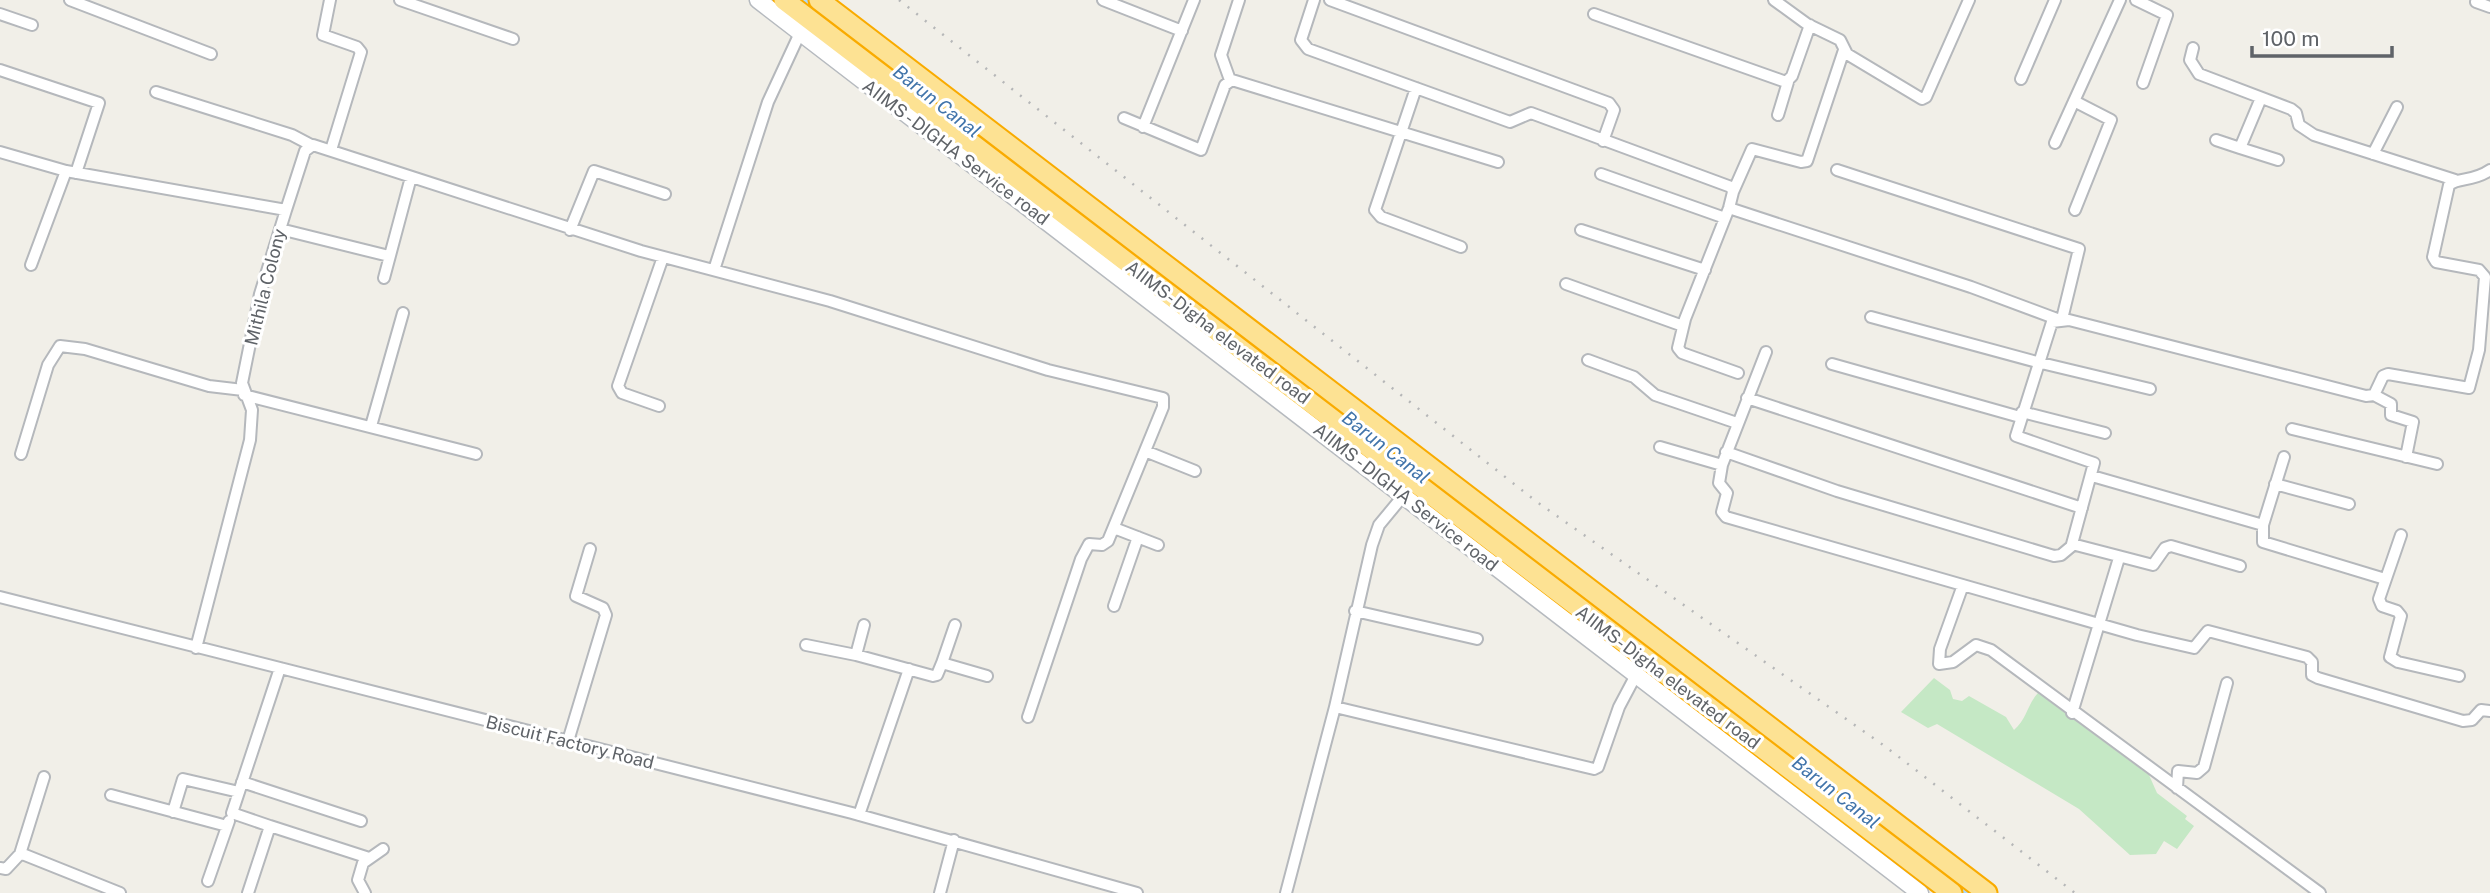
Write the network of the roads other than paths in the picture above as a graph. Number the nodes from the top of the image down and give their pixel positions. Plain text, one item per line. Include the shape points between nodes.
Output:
1 (70, 0) edge
2 (330, 0) edge
3 (400, 0) edge
4 (758, 0) edge
5 (784, 0) edge
6 (819, 0) edge
7 (1103, 0) edge
8 (1194, 0) edge
9 (1239, 0) edge
10 (1314, 0) edge
11 (1330, 0) edge
12 (1774, 0) edge
13 (1969, 0) edge
14 (2055, 0) edge
15 (2120, 0) edge
16 (2136, 0) edge
17 (2476, 2) dead end
18 (2490, 7) edge
19 (1594, 13) dead end
20 (0, 14) edge
21 (32, 25) dead end
22 (1810, 25) junction
23 (1182, 31) junction
24 (800, 33) junction
25 (513, 39) dead end
26 (2193, 48) dead end
27 (1844, 50) junction
28 (211, 54) dead end
29 (0, 70) edge
30 (2021, 79) dead end
31 (1230, 80) junction
32 (1788, 82) junction
33 (2143, 83) dead end
34 (1416, 88) junction
35 (156, 92) dead end
36 (2261, 98) junction
37 (2074, 101) junction
38 (2397, 107) dead end
39 (1777, 115) dead end
40 (1124, 118) dead end
41 (1143, 127) junction
42 (1403, 133) junction
43 (2216, 140) dead end
44 (1603, 141) junction
45 (2055, 143) dead end
46 (310, 145) junction
47 (2240, 148) junction
48 (331, 150) junction
49 (0, 152) edge
50 (2373, 154) junction
51 (2278, 160) dead end
52 (1498, 162) dead end
53 (1837, 170) dead end
54 (2490, 170) edge
55 (71, 172) junction
56 (1601, 174) dead end
57 (411, 177) junction
58 (2455, 180) junction
59 (1733, 192) junction
60 (665, 194) dead end
61 (286, 210) junction
62 (2075, 210) dead end
63 (1727, 213) junction
64 (280, 229) junction
65 (570, 230) junction
66 (1581, 230) dead end
67 (1461, 247) dead end
68 (389, 256) junction
69 (663, 257) junction
70 (31, 265) dead end
71 (714, 270) junction
72 (1705, 270) junction
73 (384, 278) dead end
74 (1566, 284) dead end
75 (403, 313) dead end
76 (1871, 317) dead end
77 (2060, 319) junction
78 (1683, 326) junction
79 (2485, 351) edge
80 (1766, 352) dead end
81 (1588, 359) dead end
82 (2037, 362) junction
83 (1832, 364) dead end
84 (1738, 373) dead end
85 (2150, 388) dead end
86 (243, 392) junction
87 (2374, 395) junction
88 (1747, 398) junction
89 (659, 406) dead end
90 (2021, 415) junction
91 (1737, 423) junction
92 (371, 426) junction
93 (2292, 429) dead end
94 (2105, 433) dead end
95 (1660, 447) dead end
96 (1145, 451) junction
97 (1726, 452) junction
98 (21, 454) dead end
99 (476, 454) dead end
100 (2284, 457) dead end
101 (2406, 457) junction
102 (2437, 464) dead end
103 (1722, 465) junction
104 (1195, 471) dead end
105 (2092, 476) junction
106 (2275, 484) junction
107 (1403, 496) junction
108 (2349, 504) dead end
109 (2082, 508) junction
110 (2263, 525) junction
111 (1114, 528) junction
112 (2401, 535) dead end
113 (1138, 537) junction
114 (1158, 545) dead end
115 (2073, 545) junction
116 (590, 549) dead end
117 (2119, 558) junction
118 (2240, 566) dead end
119 (2385, 579) junction
120 (1964, 585) junction
121 (0, 597) edge
122 (1114, 606) dead end
123 (1355, 611) junction
124 (864, 625) dead end
125 (956, 625) dead end
126 (2097, 625) junction
127 (1477, 639) dead end
128 (806, 645) dead end
129 (196, 648) junction
130 (856, 655) junction
131 (942, 663) junction
132 (280, 668) junction
133 (909, 669) junction
134 (1637, 673) junction
135 (987, 676) dead end
136 (2459, 676) dead end
137 (2227, 683) dead end
138 (1335, 707) junction
139 (2490, 710) edge
140 (2072, 713) junction
141 (1028, 718) dead end
142 (568, 741) junction
143 (44, 777) dead end
144 (241, 787) junction
145 (2177, 788) junction
146 (111, 795) dead end
147 (173, 812) junction
148 (232, 813) junction
149 (859, 815) junction
150 (361, 821) dead end
151 (227, 826) junction
152 (270, 826) junction
153 (954, 840) junction
154 (383, 849) dead end
155 (20, 854) junction
156 (369, 858) junction
157 (0, 868) edge
158 (208, 881) dead end
159 (120, 893) edge
160 (248, 893) edge
161 (365, 893) edge
162 (940, 893) edge
163 (1138, 893) edge
164 (1286, 893) edge
165 (1920, 893) edge
166 (1952, 893) edge
167 (1987, 893) edge
168 (2320, 893) edge

1 - 28 street
2 - 48 street via 323,35 361,52
3 - 25 street
4 - 24 main road, AIIMS - DIGHA Service road
5 - 166 highway, AIIMS- Digha elevated road
6 - 167 highway, AIIMS- Digha elevated road
7 - 23 street
8 - 23 street
9 - 31 street via 1221,59
10 - 34 street via 1302,36 1305,47
11 - 44 street via 1609,103 1614,110
12 - 22 street
13 - 27 street via 1924,99
14 - 30 street
15 - 37 street
16 - 33 street via 2167,15
17 - 18 street
19 - 32 street
20 - 21 street
22 - 27 street via 1840,40
22 - 32 street
23 - 41 street
24 - 71 street via 768,102
24 - 107 main road, AIIMS - DIGHA Service road
26 - 36 street via 2190,60 2199,74
27 - 59 street via 1806,162 1752,149
29 - 55 street via 99,103
31 - 41 street via 1200,150
31 - 42 street
32 - 39 street
34 - 42 street
34 - 44 street via 1510,122 1531,113
35 - 46 street via 292,135
36 - 47 street
36 - 50 street via 2291,109 2299,125 2314,135
37 - 45 street
37 - 62 street via 2110,120
38 - 50 street
40 - 41 street
42 - 52 street
42 - 67 street via 1376,213
43 - 47 street
44 - 59 street via 1729,186
46 - 48 street
46 - 61 street
47 - 51 street
48 - 57 street
49 - 55 street, Mithila Colony
50 - 58 street
53 - 77 street via 2079,249
54 - 58 street via 2476,180
55 - 61 street, Mithila Colony
55 - 70 street
56 - 63 street
57 - 65 street
57 - 68 street
58 - 79 street via 2447,192 2432,257 2436,262 2483,272
59 - 63 street
60 - 65 street via 593,171
61 - 64 street, Mithila Colony
63 - 72 street
63 - 77 street
64 - 68 street
64 - 86 street, Mithila Colony via 260,295
65 - 69 street
66 - 72 street
68 - 73 street
69 - 71 street
69 - 89 street via 618,386 622,393
71 - 96 street via 830,301 1048,370 1163,398
72 - 78 street
74 - 78 street
75 - 92 street
76 - 82 street
77 - 82 street via 2048,328
77 - 87 street
78 - 84 street via 1679,352
79 - 87 street via 2469,388 2388,374 2382,376
80 - 88 street
81 - 91 street via 1634,377 1650,393
82 - 85 street
82 - 90 street
83 - 90 street
86 - 92 street
86 - 98 street via 61,346 48,365
86 - 129 street, Mithila Colony via 252,410 250,440
87 - 101 street via 2391,404 2391,415 2413,422
88 - 91 street
88 - 109 street
90 - 94 street
90 - 105 street via 2018,439 2092,461
91 - 97 street
92 - 99 street
93 - 101 street
95 - 103 street
96 - 104 street
96 - 111 street
97 - 103 street
97 - 115 street via 1837,491 2054,556
100 - 106 street
101 - 102 street
103 - 120 street via 1719,483 1727,495 1724,516
105 - 109 street
105 - 110 street
106 - 108 street
106 - 110 street
107 - 123 street via 1376,533
107 - 134 main road, AIIMS - DIGHA Service road
109 - 115 street
110 - 119 street via 2265,544
111 - 113 street
111 - 141 street via 1106,544 1086,547
112 - 119 street
113 - 114 street
113 - 122 street
115 - 117 street
116 - 142 street via 576,594 603,608 606,615
117 - 118 street via 2153,565 2171,546
117 - 126 street
119 - 136 street via 2380,604 2401,616 2390,657
120 - 126 street
120 - 140 street via 1940,649 1939,664 1953,662 1971,647 1985,647
121 - 129 street, Biscuit Factory Road
123 - 127 street
123 - 138 street
124 - 130 street
125 - 131 street
126 - 139 street via 2193,648 2204,632 2211,631 2309,659 2311,673 2318,678 2449,717 2470,721 2481,710
126 - 140 street
128 - 130 street
129 - 132 street, Biscuit Factory Road
130 - 133 street
131 - 133 street via 935,676
131 - 135 street
132 - 142 street, Biscuit Factory Road
132 - 144 street
133 - 149 street
134 - 138 street via 1594,769
134 - 165 main road, AIIMS - DIGHA Service road
137 - 145 street via 2204,767 2197,773 2178,771
138 - 164 street
140 - 145 street
142 - 149 street, Biscuit Factory Road
143 - 155 street
144 - 147 street via 185,779
144 - 148 street
144 - 150 street
145 - 168 street
146 - 147 street
147 - 151 street
148 - 151 street
148 - 152 street
149 - 153 street, Biscuit Factory Road
151 - 158 street
152 - 156 street
152 - 160 street
153 - 162 street
153 - 163 street, Biscuit Factory Road
154 - 156 street
155 - 157 street via 10,866
155 - 159 street
156 - 161 street via 358,880

